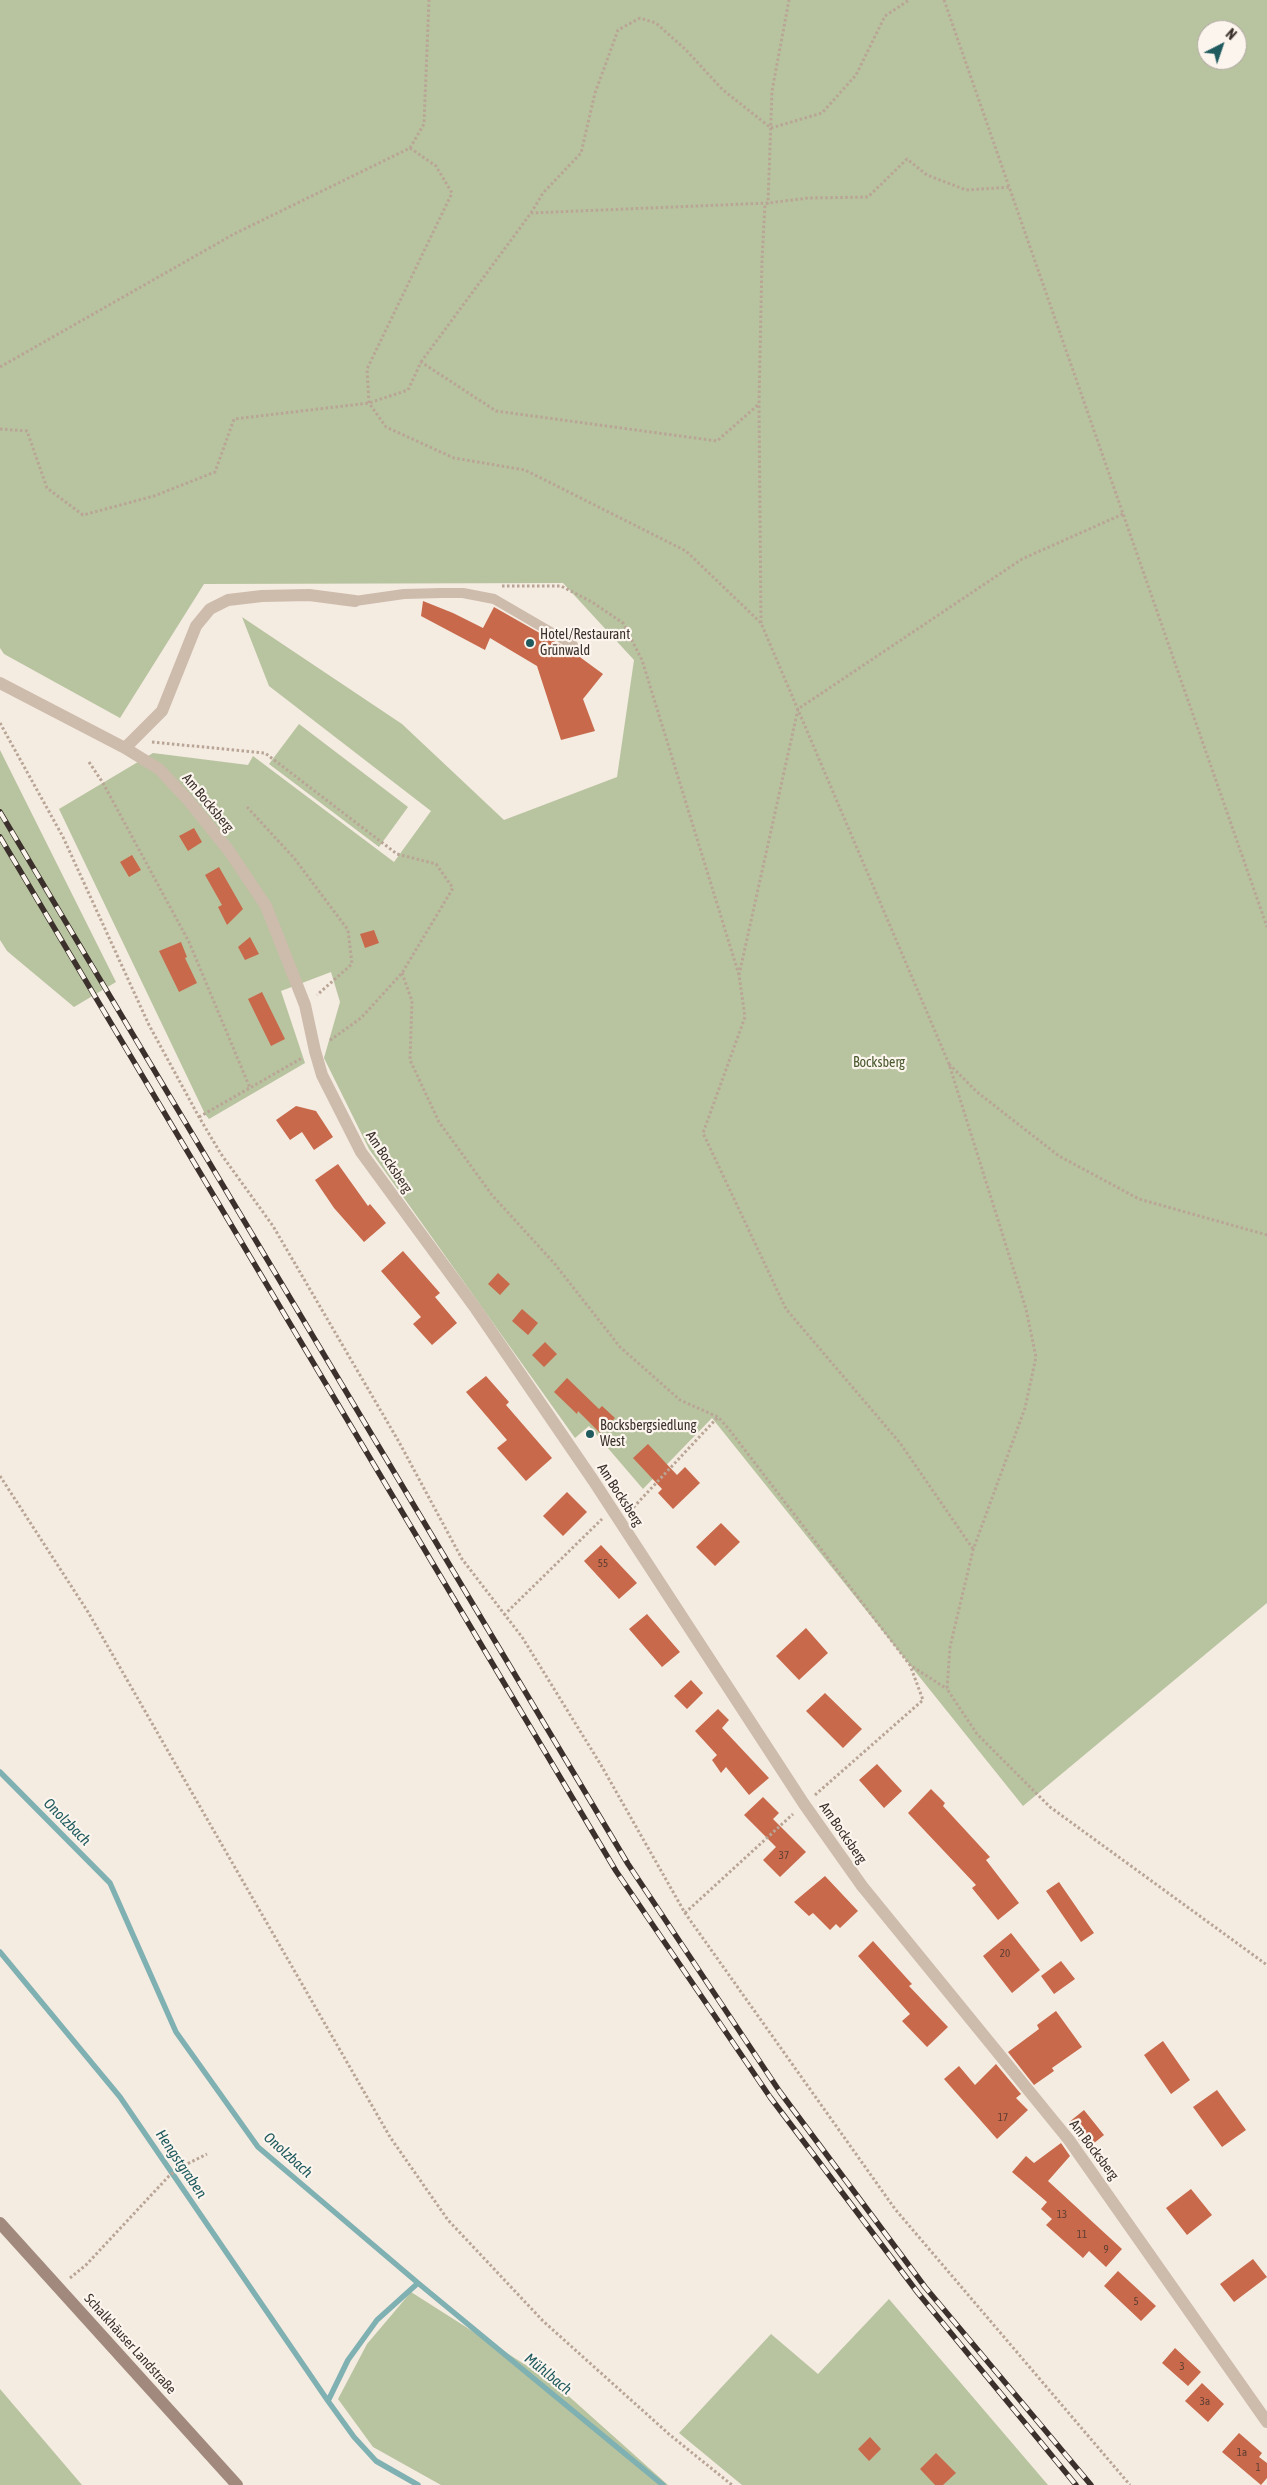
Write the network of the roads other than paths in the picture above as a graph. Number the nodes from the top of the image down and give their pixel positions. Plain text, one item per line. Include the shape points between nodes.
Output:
1 (355, 602) joint
2 (573, 645) dead end
3 (0, 683) edge
4 (124, 748) junction
5 (0, 2223) edge
6 (1267, 2422) edge
7 (237, 2485) edge

1 - 2 lane via 404,594 442,593 494,599
1 - 4 street via 309,596 262,596 228,600 210,609 196,626 162,710
3 - 4 street, Am Bocksberg
4 - 6 street, Am Bocksberg via 159,770 189,801 229,851 266,906 305,1006 322,1075 360,1152 476,1309 804,1804 862,1886 1069,2140
5 - 7 main road, Schalkhäuser Landstraße

